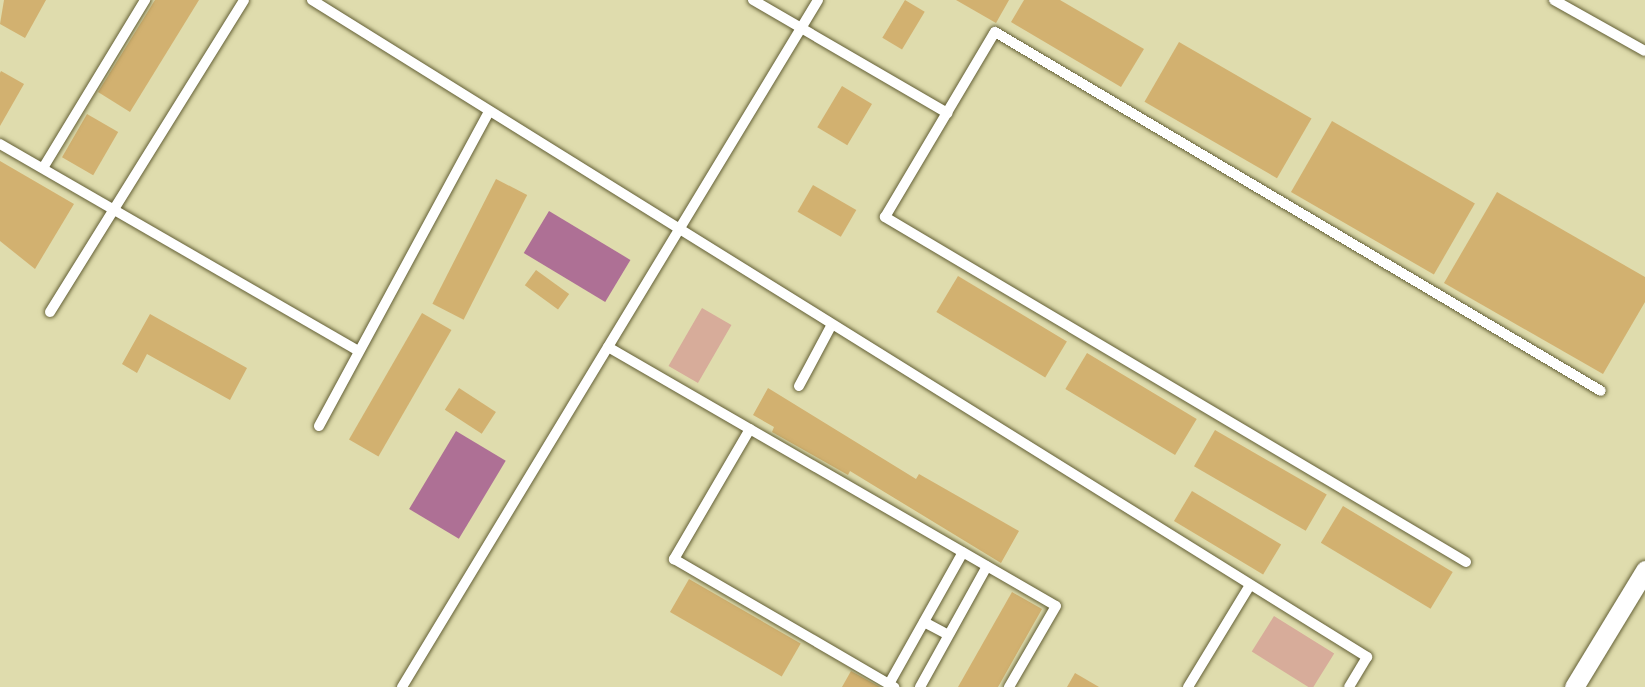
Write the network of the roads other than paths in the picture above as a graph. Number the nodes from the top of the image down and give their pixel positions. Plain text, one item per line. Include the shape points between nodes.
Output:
1 (145, 0) edge
2 (244, 0) edge
3 (312, 0) edge
4 (753, 0) edge
5 (818, 0) edge
6 (1554, 0) edge
7 (801, 28) junction
8 (1645, 51) edge
9 (489, 111) junction
10 (947, 113) junction
11 (0, 144) edge
12 (43, 168) junction
13 (114, 209) junction
14 (679, 231) junction
15 (50, 312) dead end
16 (831, 326) junction
17 (608, 347) junction
18 (359, 351) junction
19 (799, 386) dead end
20 (1601, 391) dead end
21 (319, 426) dead end
22 (750, 429) junction
23 (963, 552) junction
24 (1466, 562) dead end
25 (987, 566) junction
26 (1645, 570) edge
27 (1250, 585) junction
28 (924, 622) junction
29 (948, 635) junction
30 (891, 686) edge
31 (402, 687) edge
32 (920, 687) edge
33 (1009, 687) edge
34 (1188, 687) edge
35 (1349, 687) edge
36 (1574, 687) edge

1 - 12 lane
2 - 13 lane
3 - 9 lane
4 - 7 lane
5 - 7 lane
6 - 8 lane
7 - 10 lane
7 - 14 lane
9 - 14 lane
9 - 18 lane
10 - 20 lane via 995,32
10 - 24 lane via 885,217
11 - 12 lane
12 - 13 lane
13 - 15 lane
13 - 18 lane
14 - 16 lane
14 - 17 lane
16 - 19 lane
16 - 27 lane
17 - 22 lane
17 - 31 lane
18 - 21 lane
22 - 23 lane
22 - 30 lane via 674,559
23 - 25 lane
23 - 28 lane
25 - 29 lane
25 - 33 lane via 1056,606
26 - 36 street
27 - 34 lane
27 - 35 lane via 1367,657
28 - 29 lane
28 - 30 lane
29 - 32 lane

